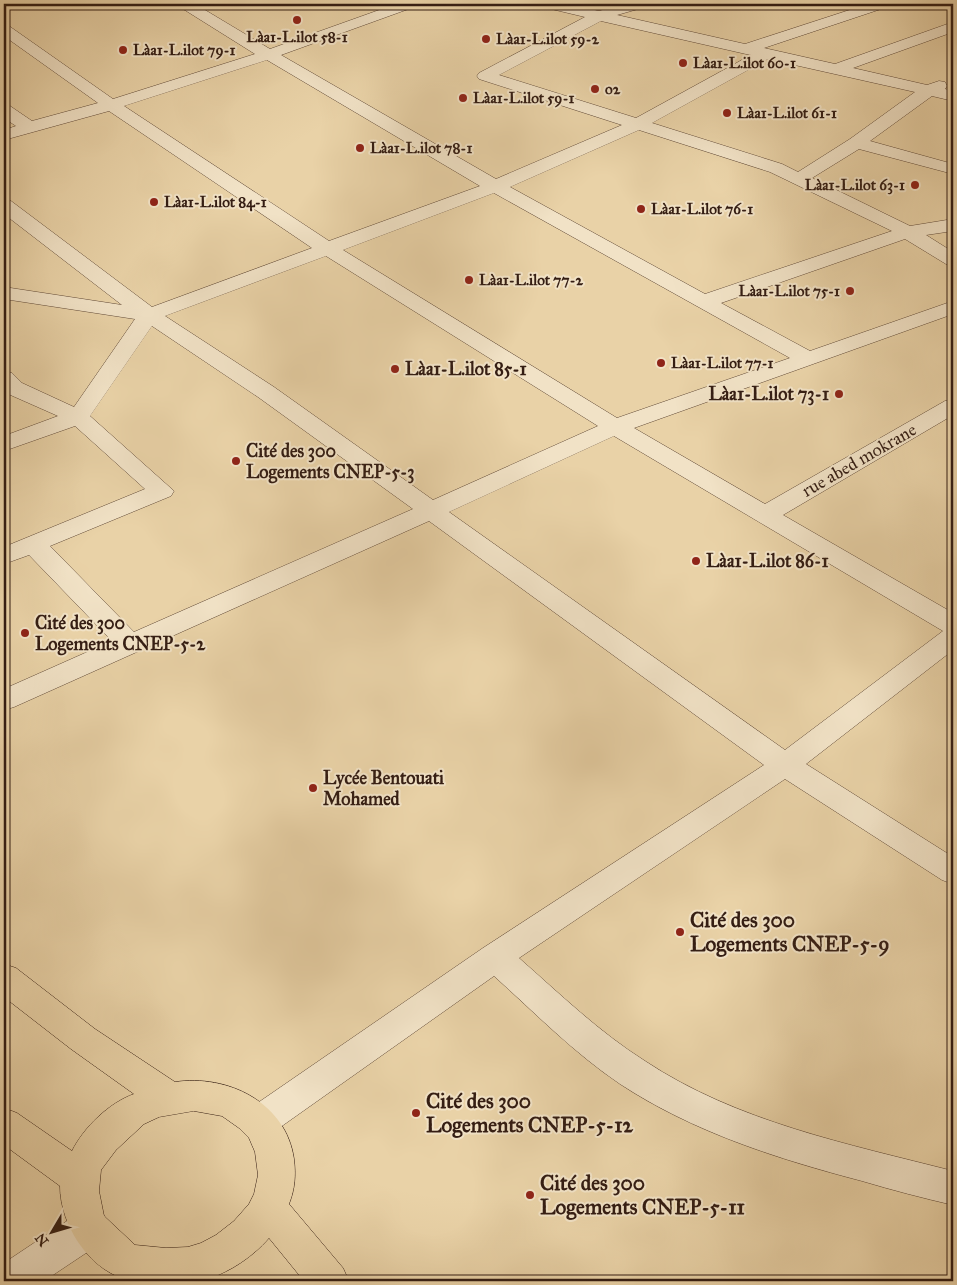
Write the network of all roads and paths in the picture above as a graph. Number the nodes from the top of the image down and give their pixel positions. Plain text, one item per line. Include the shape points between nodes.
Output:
1 (184, 4) edge
2 (410, 4) edge
3 (548, 4) edge
4 (640, 4) edge
5 (882, 4) edge
6 (598, 16) junction
7 (953, 27) edge
8 (4, 28) edge
9 (746, 50) junction
10 (268, 54) junction
11 (765, 54) junction
12 (834, 70) junction
13 (953, 81) edge
14 (928, 91) junction
15 (953, 96) edge
16 (112, 105) junction
17 (4, 110) edge
18 (636, 125) junction
19 (29, 127) junction
20 (4, 135) edge
21 (856, 143) junction
22 (953, 169) edge
23 (798, 179) junction
24 (494, 187) junction
25 (4, 205) edge
26 (953, 225) edge
27 (908, 232) junction
28 (326, 248) junction
29 (953, 260) edge
30 (4, 293) edge
31 (702, 302) junction
32 (953, 307) edge
33 (149, 315) junction
34 (807, 358) junction
35 (4, 378) edge
36 (953, 406) edge
37 (78, 417) junction
38 (616, 427) junction
39 (4, 444) edge
40 (432, 510) junction
41 (765, 515) junction
42 (34, 544) junction
43 (4, 556) edge
44 (953, 625) edge
45 (953, 637) edge
46 (130, 644) junction
47 (4, 700) edge
48 (785, 765) junction
49 (953, 872) edge
50 (495, 957) junction
51 (4, 978) edge
52 (168, 1097) junction
53 (259, 1122) junction
54 (4, 1124) edge
55 (80, 1178) junction
56 (953, 1188) edge
57 (268, 1208) junction
58 (90, 1228) junction
59 (183, 1274) edge
60 (11, 1281) edge
61 (330, 1281) edge

1 - 10 street
2 - 10 street
3 - 6 street
4 - 6 street
5 - 9 street
6 - 9 street
6 - 18 street via 485,76
7 - 12 street
8 - 16 street
9 - 11 street
10 - 16 street
10 - 24 street
11 - 12 street
11 - 18 street
12 - 14 street
13 - 14 street
14 - 15 street
14 - 21 street
16 - 19 street
16 - 28 street
17 - 19 street
18 - 23 street via 776,168
18 - 24 street
19 - 20 street
21 - 22 street
21 - 23 street
23 - 27 street
24 - 28 street
24 - 31 street
25 - 33 street
26 - 27 street
27 - 29 street
27 - 31 street
28 - 33 street
28 - 38 street
30 - 33 street
31 - 34 street
32 - 34 street
33 - 37 street
33 - 40 street via 266,392
34 - 38 street
35 - 37 street via 14,388
36 - 41 street, rue abed mokrane
37 - 39 street
37 - 42 street via 162,491
38 - 40 street
38 - 41 street
40 - 46 street
40 - 48 street
41 - 44 street
42 - 43 street
42 - 46 street
45 - 48 street
46 - 47 street
48 - 49 street
48 - 50 street
50 - 53 street
50 - 56 street via 613,1059 654,1086 719,1119 823,1154
51 - 52 main road via 83,1039
52 - 53 main road via 194,1095 218,1098
52 - 55 main road via 137,1108 111,1128 92,1152
53 - 57 main road via 271,1140 277,1161 276,1185
54 - 55 main road
55 - 58 main road via 81,1202
57 - 59 main road via 252,1230 231,1248
57 - 61 main road
58 - 59 main road via 119,1257
58 - 60 street

